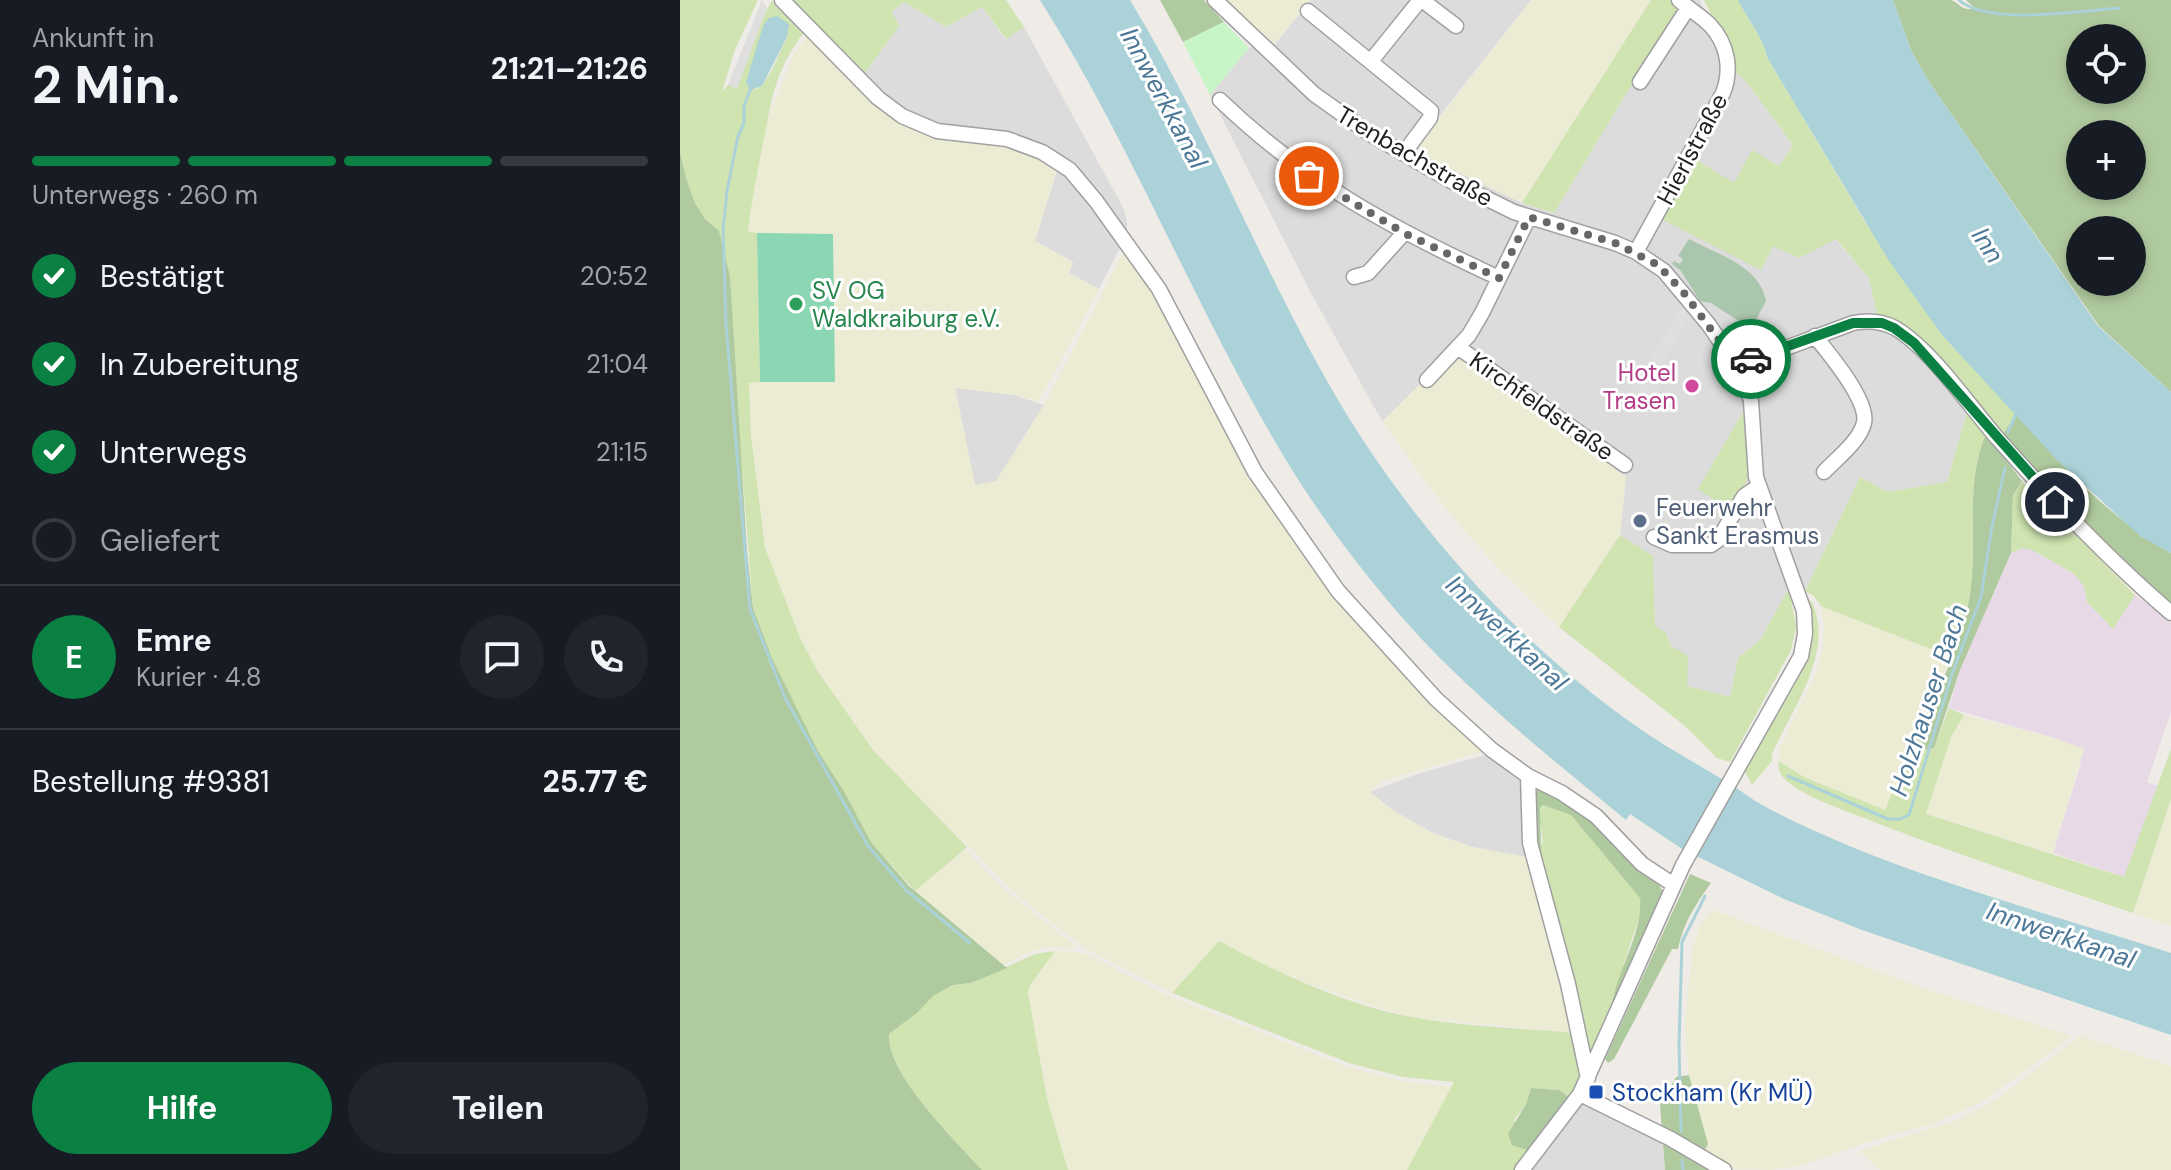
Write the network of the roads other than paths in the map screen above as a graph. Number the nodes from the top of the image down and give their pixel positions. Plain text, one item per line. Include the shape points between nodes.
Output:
1 (782, 0) edge
2 (1215, 0) edge
3 (1421, 0) edge
4 (1683, 4) edge
5 (1308, 11) dead end
6 (1456, 26) dead end
7 (1371, 61) junction
8 (1640, 82) dead end
9 (1220, 100) dead end
10 (1404, 153) junction
11 (1529, 217) junction
12 (1404, 233) junction
13 (1636, 252) junction
14 (1354, 277) dead end
15 (1499, 278) junction
16 (1815, 336) junction
17 (1459, 348) junction
18 (1738, 366) junction
19 (1427, 380) dead end
20 (1625, 465) dead end
21 (1824, 472) dead end
22 (1759, 486) junction
23 (1654, 537) dead end
24 (2171, 613) edge
25 (1528, 776) junction
26 (1674, 885) junction
27 (1588, 1078) junction
28 (1580, 1094) junction
29 (1522, 1170) edge
30 (1724, 1170) edge

1 - 25 street via 902,116 928,129 1025,145 1077,177 1159,289 1255,472 1338,591 1436,699
2 - 10 street, Trenbachstraße via 1314,94
3 - 6 street
3 - 7 street
4 - 8 street, Hierlstraße
4 - 13 street, Hierlstraße via 1711,25 1728,63 1728,81
5 - 7 street
7 - 10 street via 1431,111
9 - 12 street via 1309,176
10 - 11 street, Trenbachstraße
11 - 13 street, Trenbachstraße
11 - 15 street, Kirchfeldstraße
12 - 14 street via 1368,273
12 - 15 street
13 - 18 street, Trenbachstraße via 1670,277
15 - 17 street, Kirchfeldstraße
16 - 18 street
16 - 21 street via 1843,373 1864,424
16 - 24 street via 1868,321 1901,333 2103,553
17 - 19 street, Kirchfeldstraße
17 - 20 street, Kirchfeldstraße
18 - 22 street, Trenbachstraße via 1750,392
22 - 23 street via 1744,496 1711,545 1672,545
22 - 26 street, Trenbachstraße via 1803,604 1805,634 1799,662
25 - 26 street via 1588,810 1642,864
25 - 27 street via 1530,843
26 - 27 street, Trenbachstraße
27 - 28 street, Trenbachstraße
28 - 29 street, Trenbachstraße
28 - 30 street

